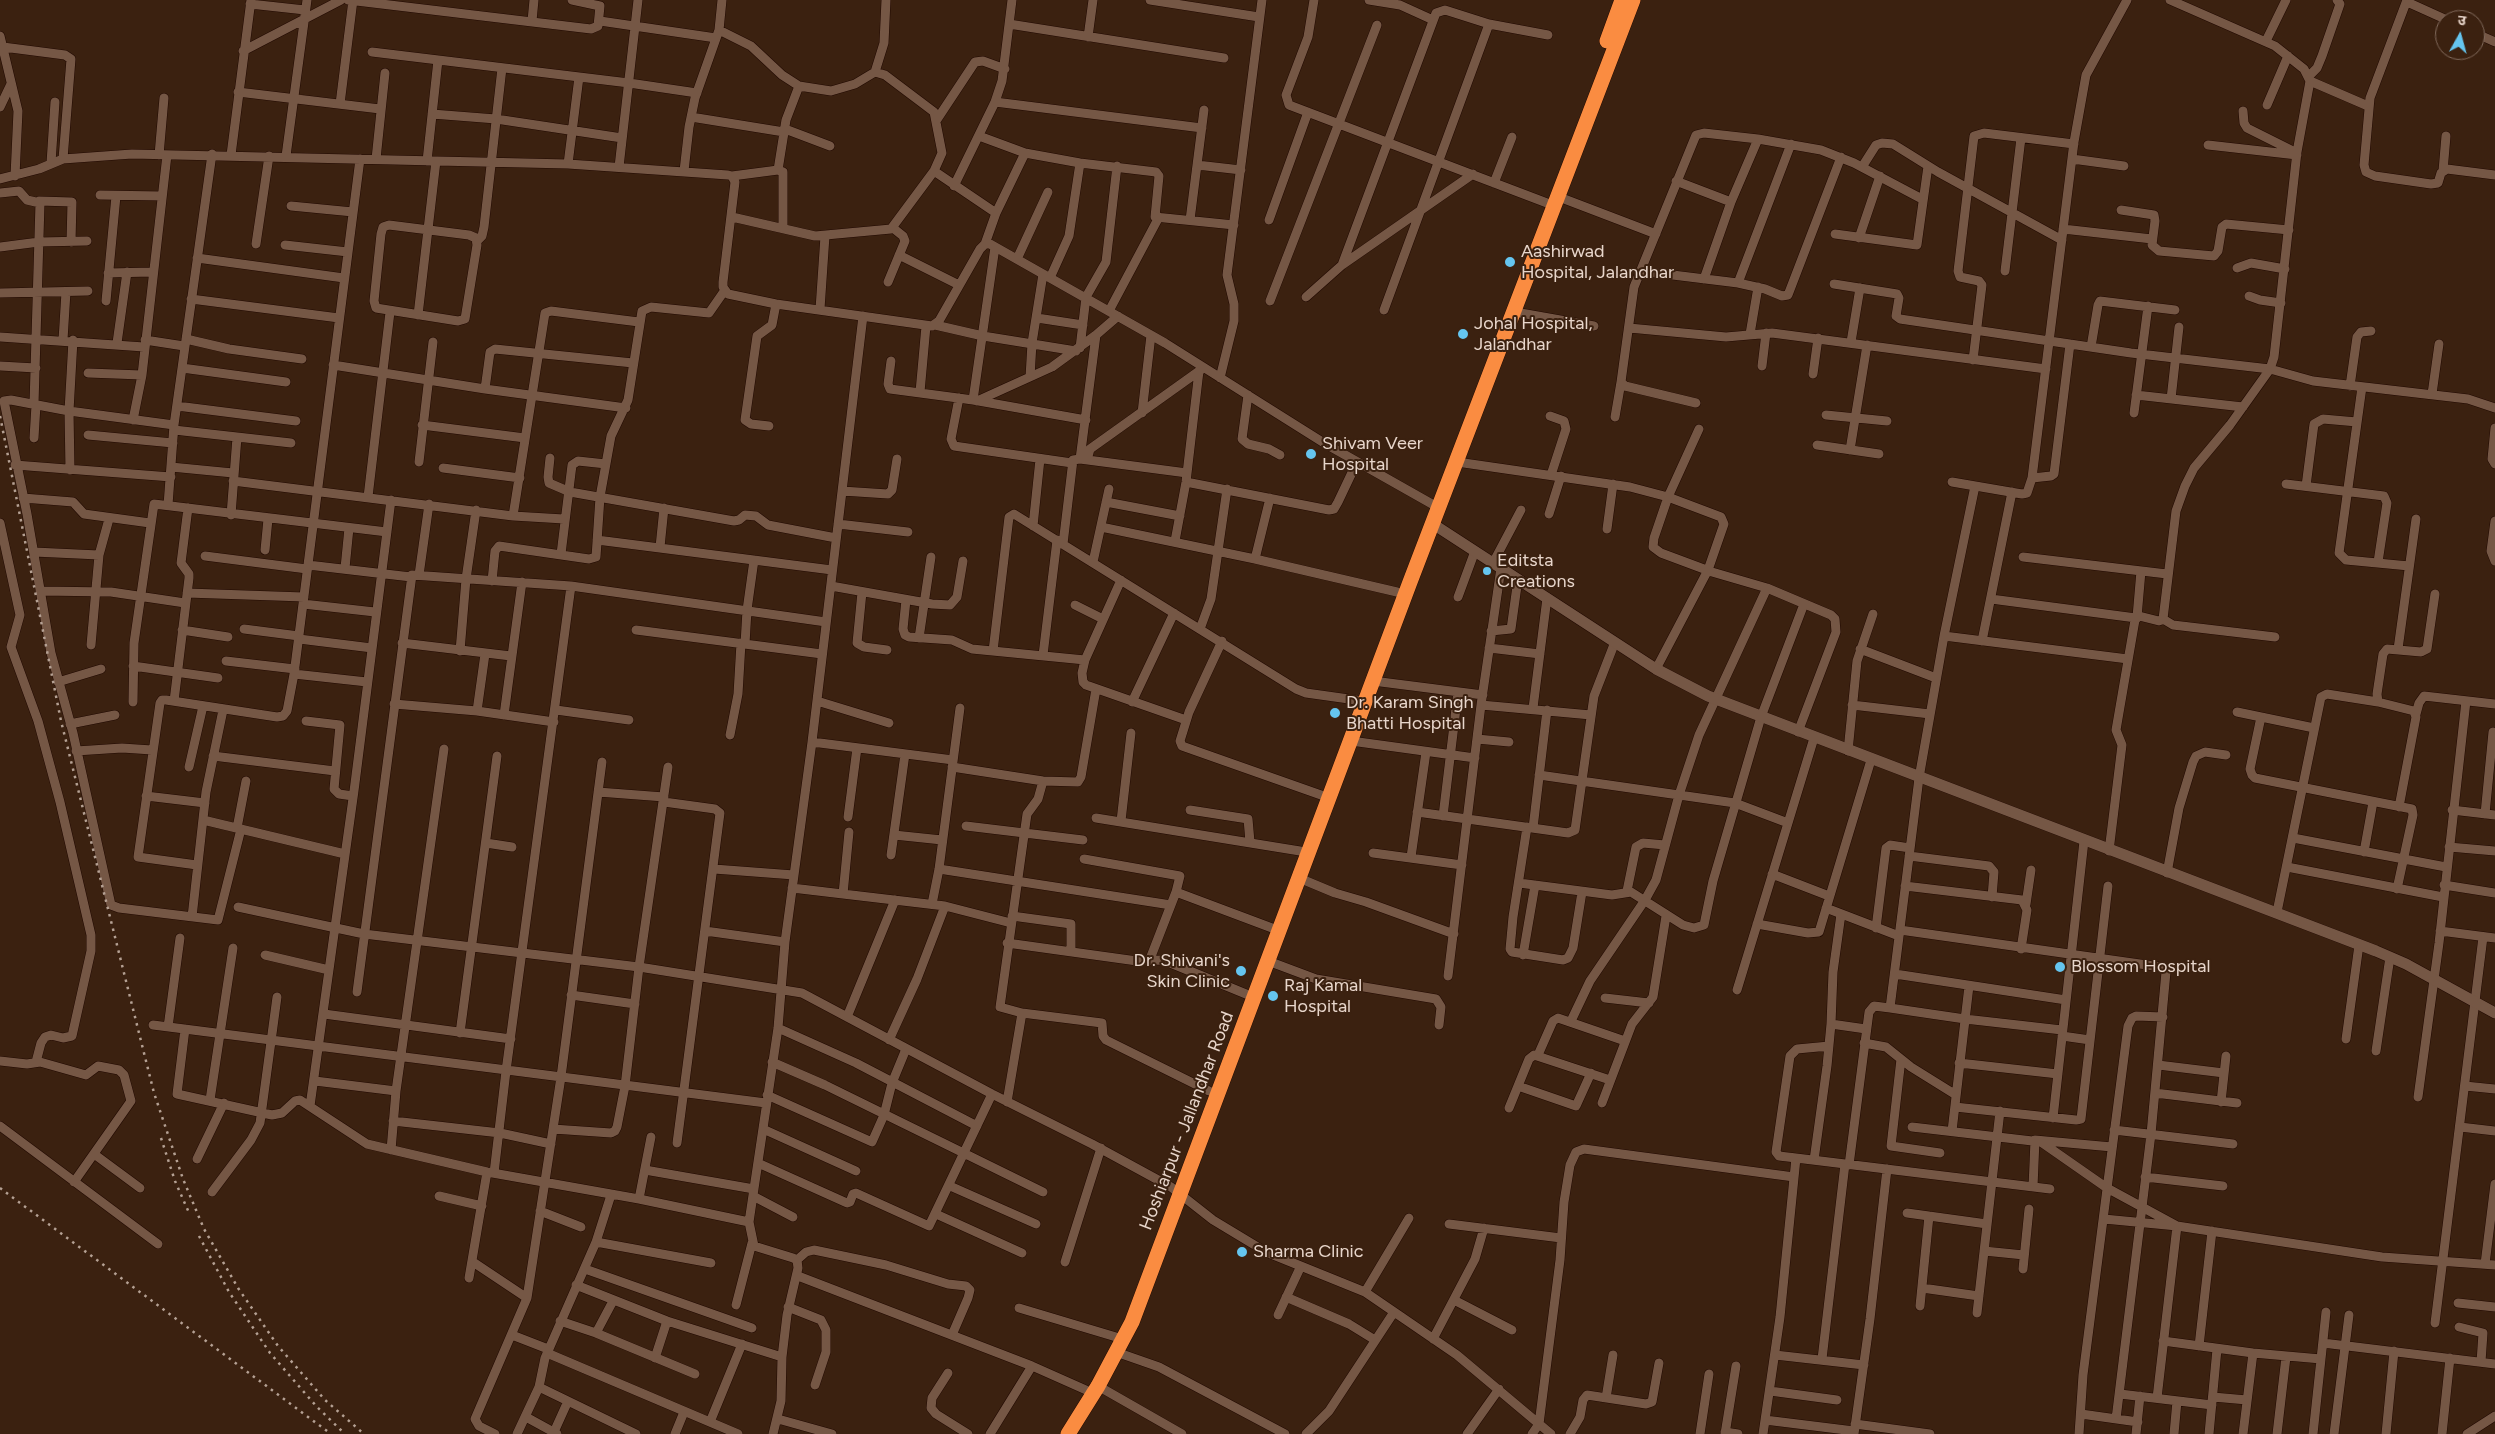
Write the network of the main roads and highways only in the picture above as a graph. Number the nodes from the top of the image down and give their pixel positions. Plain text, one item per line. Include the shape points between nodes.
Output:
1 (1622, 0) edge
2 (1633, 0) edge
3 (1553, 200) junction
4 (1435, 506) junction
5 (1423, 538) junction
6 (1175, 1191) junction
7 (1092, 1388) junction
8 (1058, 1434) edge
9 (1068, 1434) edge

1 - 3 highway, Hoshiarpur - Jallandhar Road
2 - 3 highway, Hoshiarpur - Jallandhar Road
3 - 4 highway, Hoshiarpur - Jallandhar Road via 1469,410
3 - 4 highway, Hoshiarpur - Jallandhar Road via 1515,312 1457,462
4 - 5 highway, Hoshiarpur - Jallandhar Road
4 - 5 highway, Hoshiarpur - Jallandhar Road via 1433,524
5 - 6 highway, Hoshiarpur - Jallandhar Road via 1373,682 1268,961
5 - 6 highway, Hoshiarpur - Jallandhar Road via 1397,592 1209,1091
6 - 7 highway, Hoshiarpur - Jallandhar Road via 1116,1345
7 - 8 highway, Hoshiarpur - Jallandhar Road
7 - 9 highway, Hoshiarpur - Jallandhar Road

